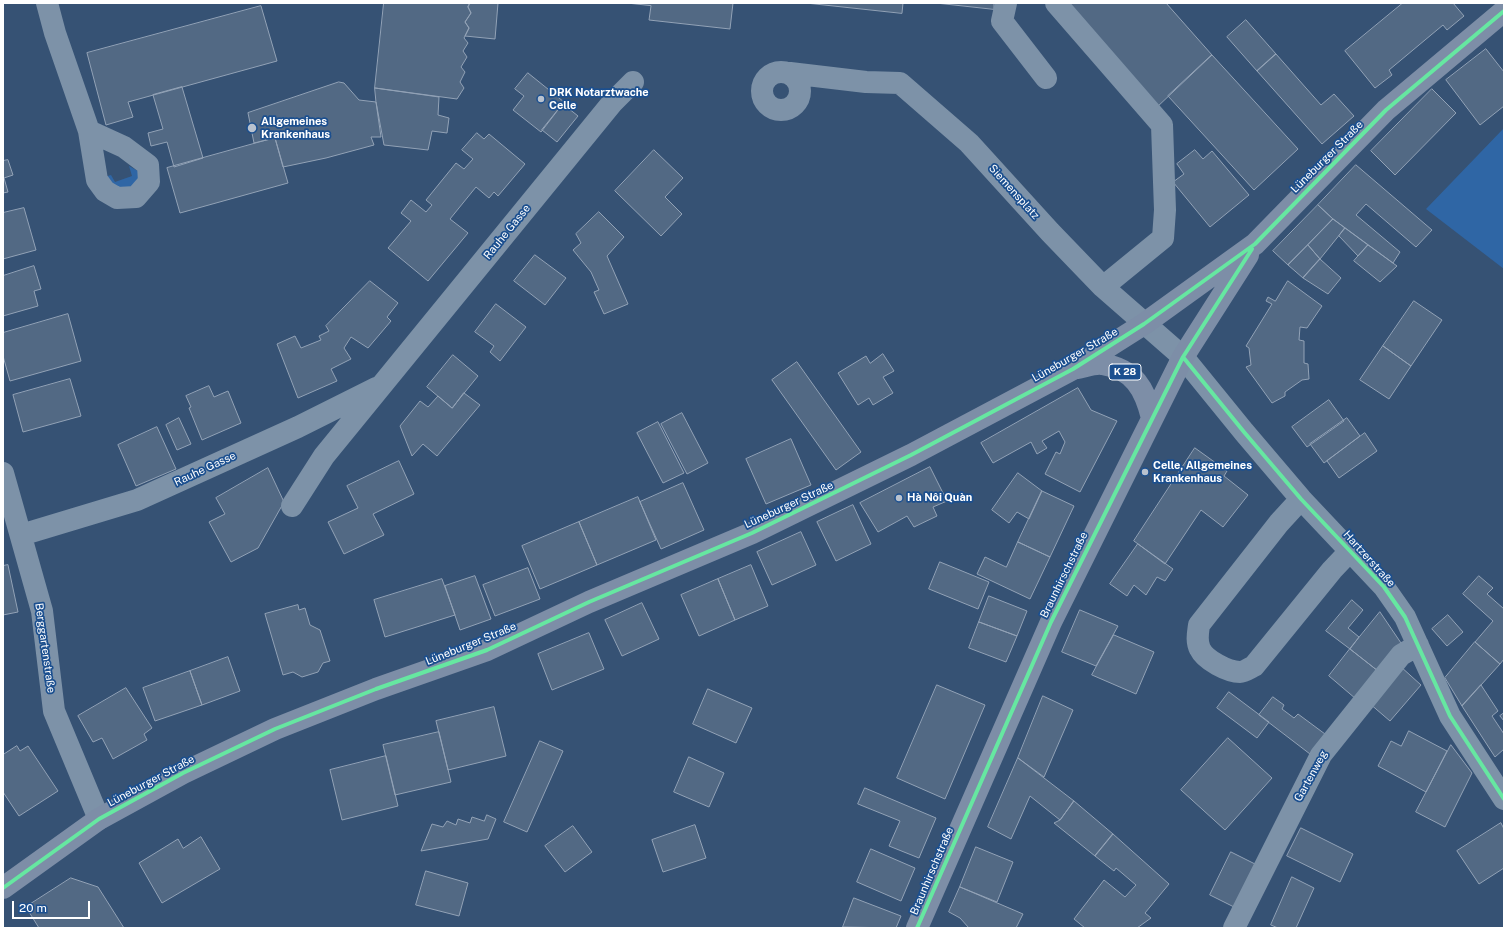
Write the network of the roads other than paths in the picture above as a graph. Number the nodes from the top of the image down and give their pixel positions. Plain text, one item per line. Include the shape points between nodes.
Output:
1 (47, 3) edge
2 (1006, 3) edge
3 (1056, 3) edge
4 (1504, 11) edge
5 (790, 73) junction
6 (821, 77) junction
7 (1046, 78) dead end
8 (633, 82) dead end
9 (800, 95) junction
10 (89, 131) dead end
11 (1255, 244) junction
12 (1103, 287) junction
13 (1144, 324) junction
14 (1183, 357) junction
15 (1073, 369) junction
16 (382, 385) junction
17 (1152, 418) junction
18 (3, 472) edge
19 (1301, 499) junction
20 (292, 506) dead end
21 (21, 535) junction
22 (1350, 551) junction
23 (1418, 645) junction
24 (1504, 799) edge
25 (99, 819) junction
26 (3, 888) edge
27 (917, 928) edge
28 (1234, 928) edge

1 - 10 street
2 - 7 street via 1002,21
3 - 12 street via 1162,125 1164,238
4 - 11 main road, Lüneburger Straße via 1386,110
5 - 6 street, Siemensplatz
5 - 9 street via 799,82
5 - 9 street, Siemensplatz via 777,72 766,79 763,84 763,98 770,108 783,111 794,106
6 - 9 street, Siemensplatz
6 - 12 street, Siemensplatz via 900,83 969,143
8 - 16 street, Rauhe Gasse via 607,109
11 - 13 main road, Lüneburger Straße
11 - 14 main road, Braunhirschstraße
12 - 13 street, Siemensplatz
13 - 14 street, Siemensplatz
13 - 15 main road, Lüneburger Straße
14 - 17 main road, Braunhirschstraße
14 - 19 street, Hartzerstraße
15 - 17 main road, K 28 via 1100,364 1122,370 1147,397
15 - 25 main road, Lüneburger Straße via 904,458 752,533 589,602 486,650 376,689 275,729 184,773
16 - 20 street, Rauhe Gasse via 324,456
16 - 21 street, Rauhe Gasse via 137,500
17 - 27 main road, Braunhirschstraße via 1051,622
18 - 21 street, Berggartenstraße
19 - 22 street, Hartzerstraße
19 - 22 street via 1199,625 1198,644 1207,657 1227,669 1240,672 1254,666
21 - 25 street, Berggartenstraße via 42,611 54,710
22 - 23 street, Hartzerstraße via 1384,587 1405,617
23 - 24 street, Hartzerstraße via 1450,716
23 - 28 street, Gartenweg via 1401,655 1321,755
25 - 26 main road, Lüneburger Straße

